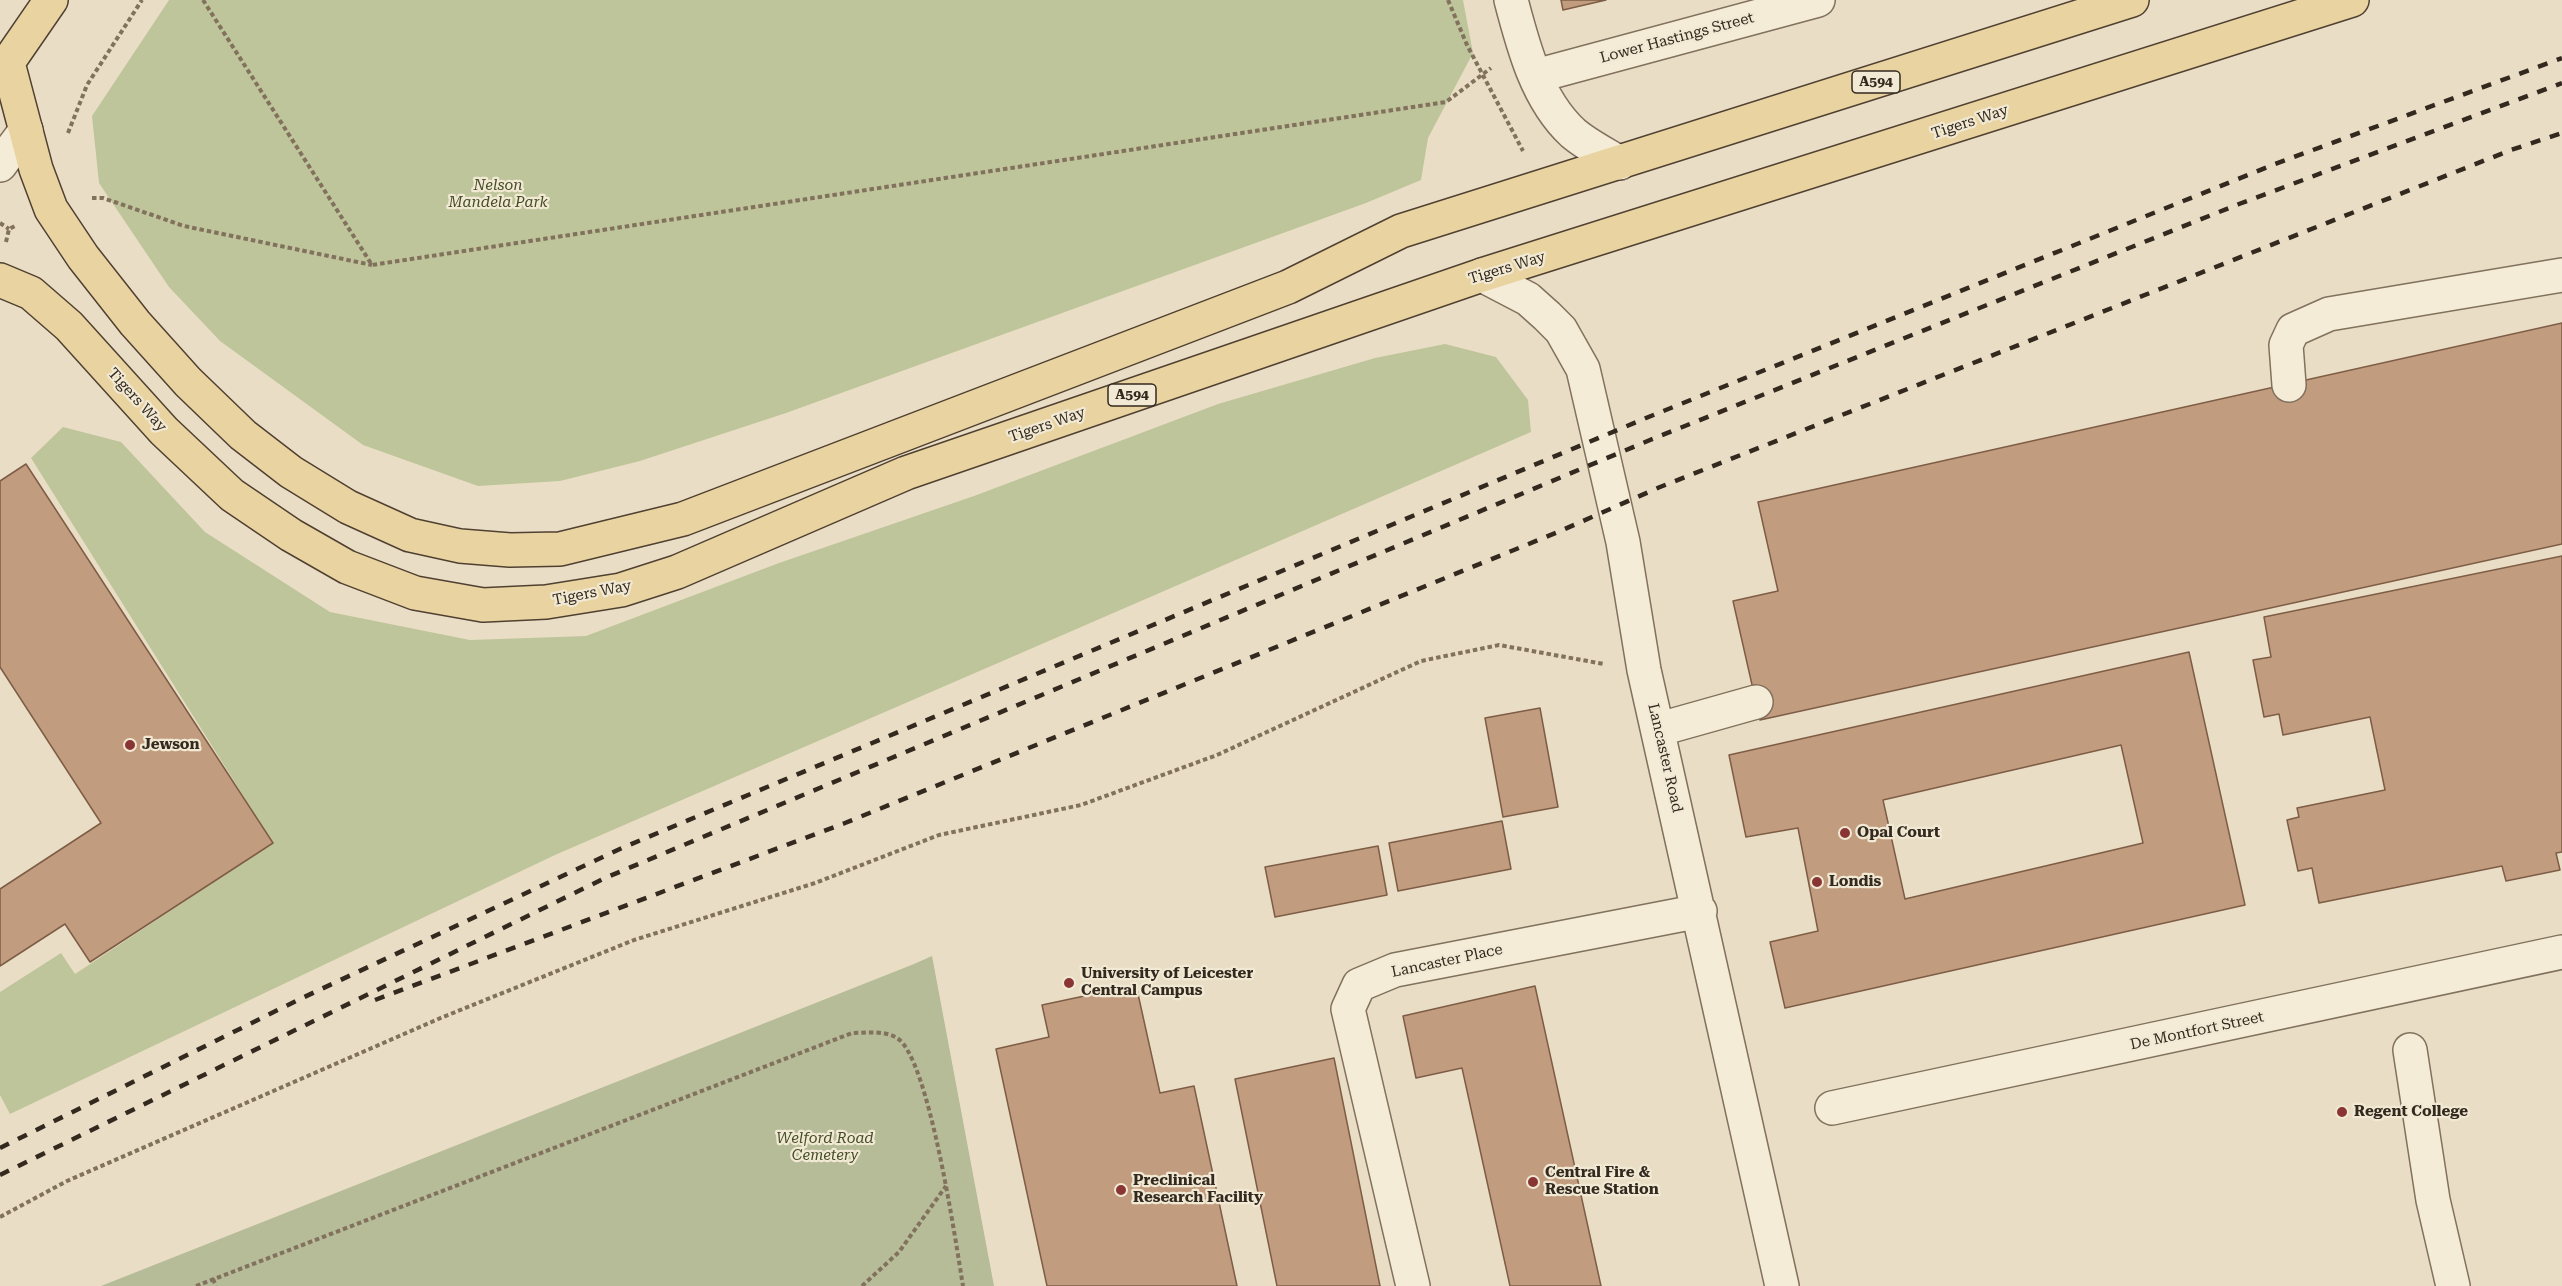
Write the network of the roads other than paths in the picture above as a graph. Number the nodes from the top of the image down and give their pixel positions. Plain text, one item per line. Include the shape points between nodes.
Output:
1 (51, 0) edge
2 (1511, 0) edge
3 (1818, 0) edge
4 (2132, 0) edge
5 (2352, 0) edge
6 (4, 68) edge
7 (1536, 76) junction
8 (26, 130) junction
9 (1620, 163) junction
10 (0, 165) edge
11 (1482, 275) junction
12 (2562, 275) edge
13 (0, 280) edge
14 (2289, 385) dead end
15 (1756, 702) dead end
16 (1660, 729) junction
17 (1700, 911) junction
18 (2562, 952) edge
19 (2410, 1050) dead end
20 (1832, 1108) dead end
21 (1413, 1286) edge
22 (1782, 1286) edge
23 (2453, 1286) edge

1 - 6 main road, A594
2 - 7 street
3 - 7 street, Lower Hastings Street
4 - 9 main road, A594
5 - 11 main road, Tigers Way / A594
6 - 8 main road, A594
7 - 9 street via 1554,112 1574,134
8 - 9 main road, A594 via 51,209 66,234 135,323 180,374 243,435 291,472 348,507 410,535 460,546 510,550 560,549 683,519 1288,287 1401,231
8 - 10 street
11 - 13 main road, Tigers Way / A594 via 906,473 677,572 621,590 546,602 483,605 415,593 347,567 281,529 232,495 164,431 69,326 31,293
11 - 16 street, Lancaster Road via 1528,299 1547,315 1561,330 1583,369 1623,542 1644,670
12 - 14 street via 2329,314 2293,330 2286,345
15 - 16 street
16 - 17 street, Lancaster Road
17 - 21 street, Lancaster Place via 1395,970 1359,985 1348,1009
17 - 22 street, Lancaster Road
18 - 20 street, De Montfort Street
19 - 23 street via 2433,1200

